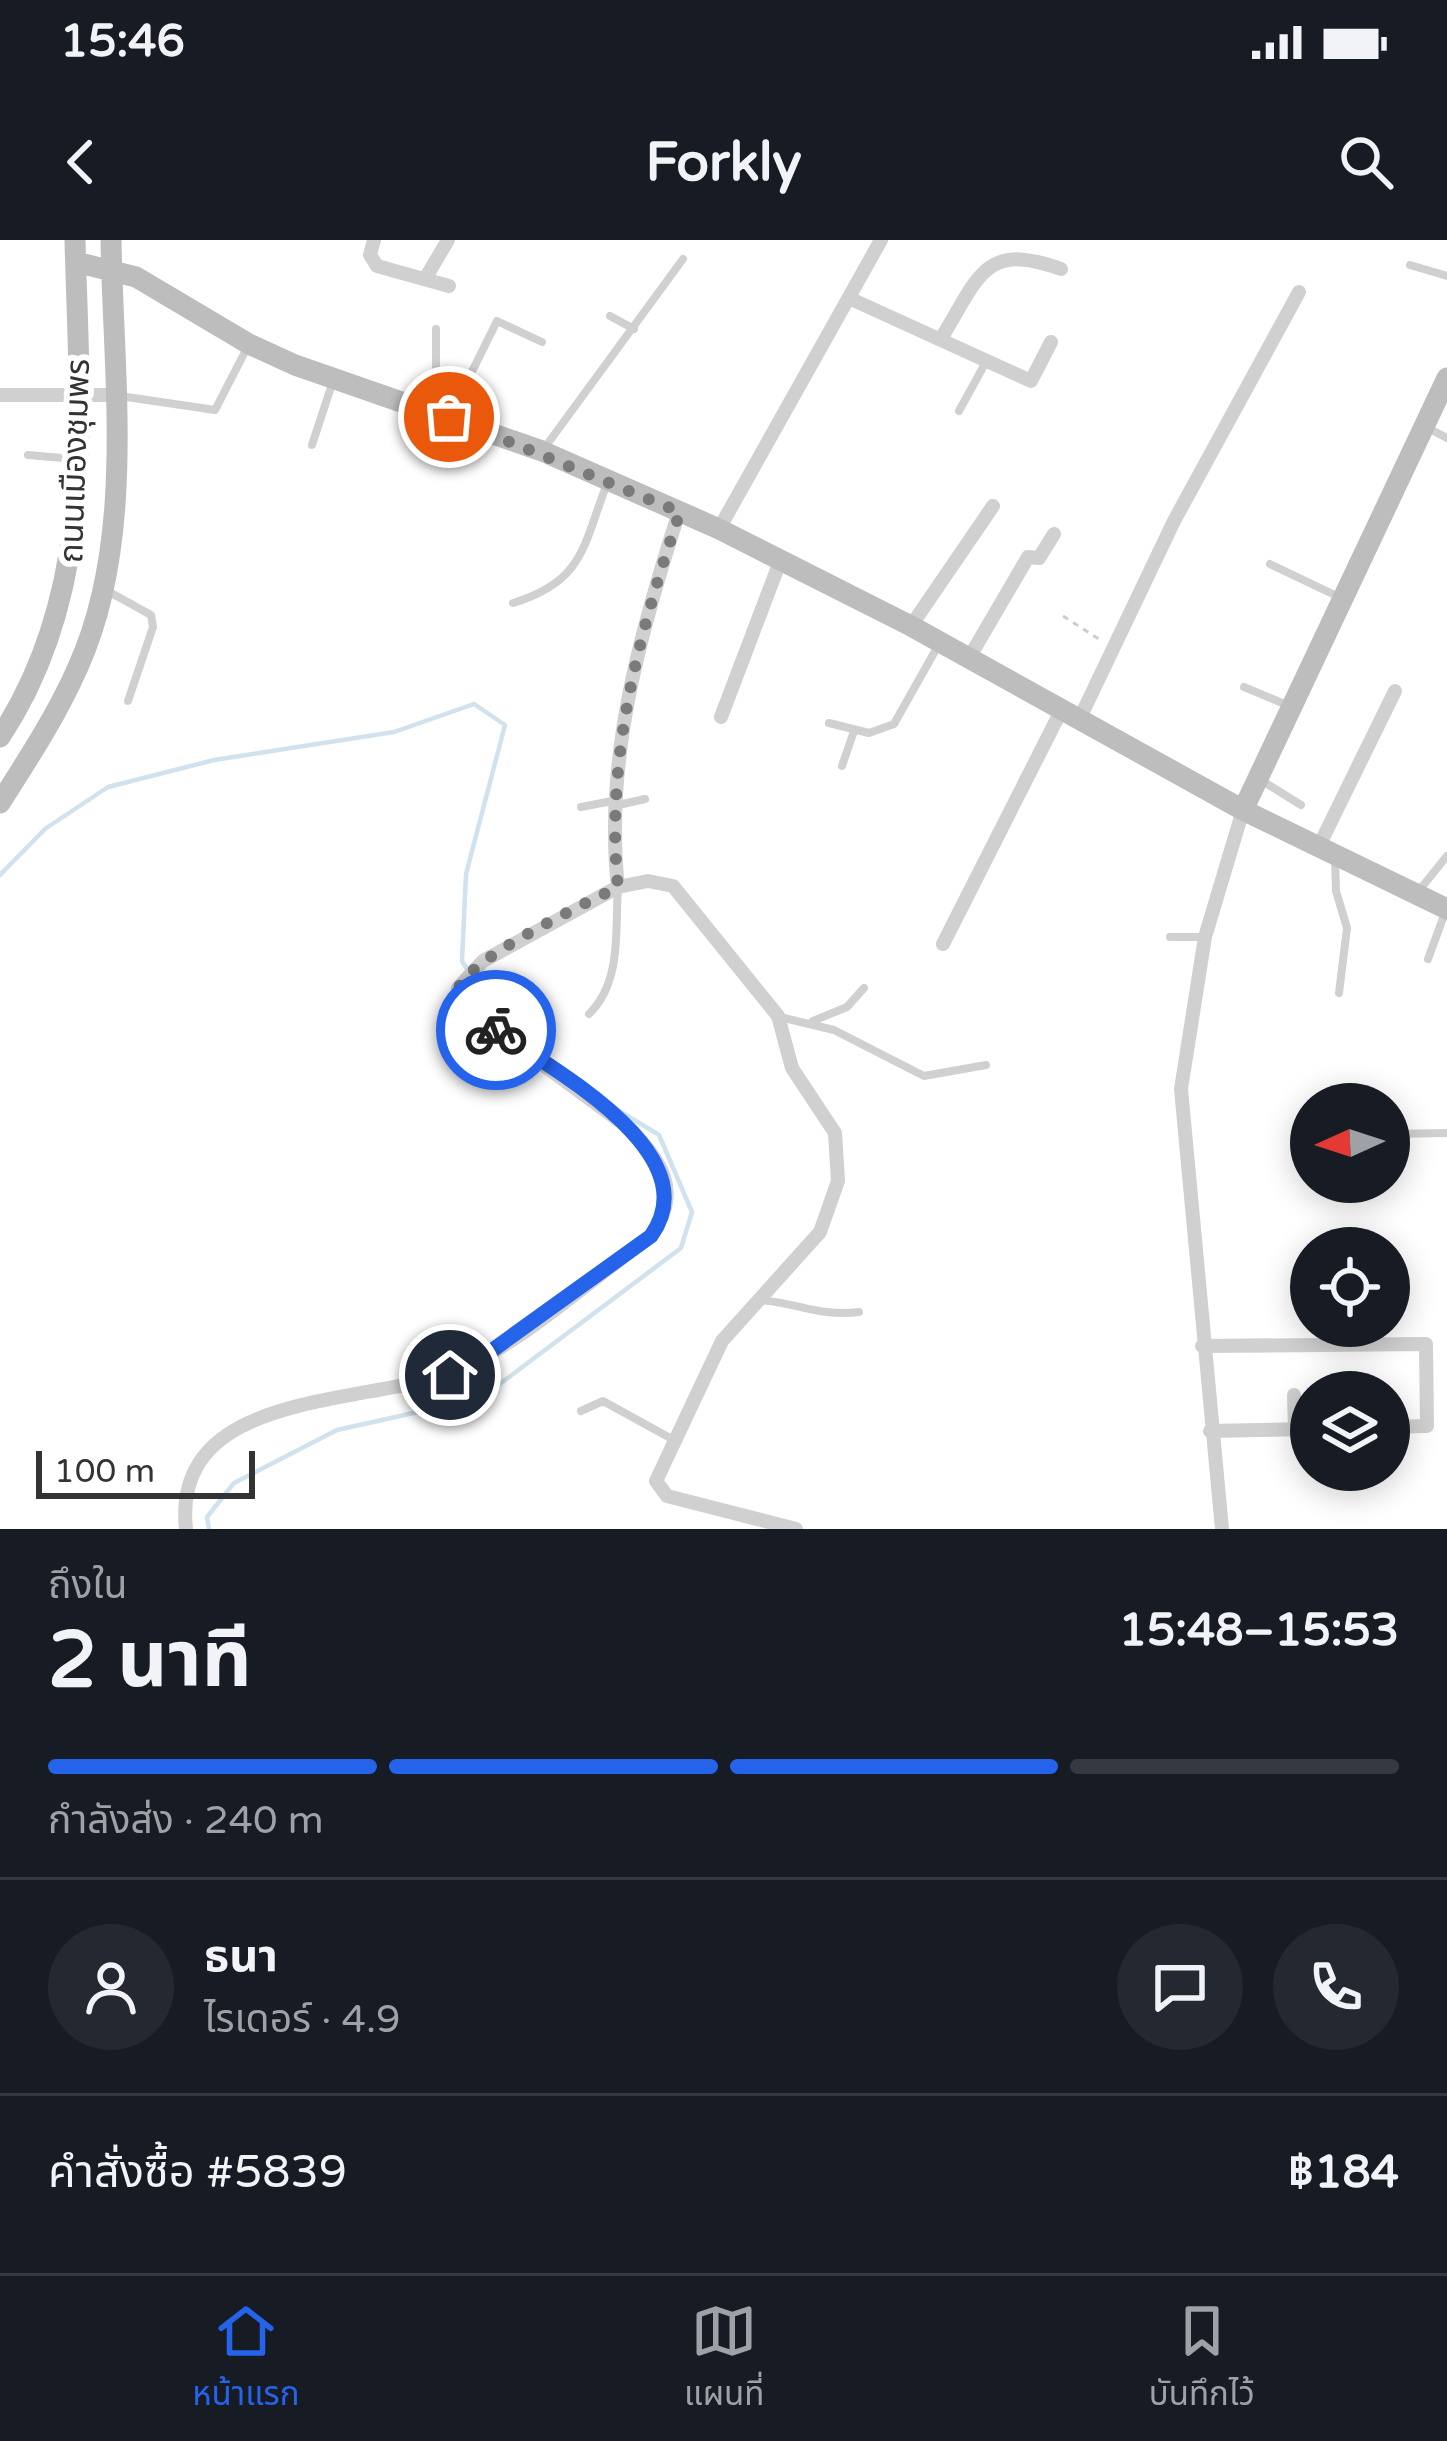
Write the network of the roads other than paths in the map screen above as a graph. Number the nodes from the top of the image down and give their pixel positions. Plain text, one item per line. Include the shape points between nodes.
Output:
1 (112, 240) edge
2 (374, 240) edge
3 (448, 240) edge
4 (881, 240) edge
5 (75, 251) edge
6 (683, 259) dead end
7 (1410, 265) dead end
8 (112, 267) junction
9 (1061, 269) dead end
10 (1447, 276) edge
11 (425, 279) junction
12 (449, 286) dead end
13 (1299, 292) dead end
14 (850, 299) junction
15 (610, 316) dead end
16 (436, 329) dead end
17 (634, 329) junction
18 (942, 337) junction
19 (542, 342) dead end
20 (1051, 342) dead end
21 (249, 344) junction
22 (987, 359) junction
23 (333, 379) junction
24 (1446, 383) edge
25 (0, 394) edge
26 (77, 395) junction
27 (113, 395) junction
28 (424, 406) junction
29 (958, 411) dead end
30 (449, 417) junction
31 (1425, 426) junction
32 (1447, 438) edge
33 (312, 445) dead end
34 (542, 451) junction
35 (28, 455) dead end
36 (80, 460) junction
37 (608, 481) junction
38 (993, 506) dead end
39 (680, 512) junction
40 (719, 529) junction
41 (1054, 534) dead end
42 (781, 559) junction
43 (1270, 564) dead end
44 (103, 588) junction
45 (1342, 598) junction
46 (513, 603) dead end
47 (911, 626) junction
48 (940, 642) junction
49 (969, 658) junction
50 (1244, 687) dead end
51 (1395, 691) dead end
52 (128, 701) dead end
53 (1291, 707) junction
54 (1071, 713) junction
55 (721, 718) dead end
56 (829, 723) dead end
57 (854, 731) junction
58 (0, 736) edge
59 (842, 766) dead end
60 (1258, 778) junction
61 (645, 799) dead end
62 (0, 802) edge
63 (612, 804) junction
64 (1301, 805) dead end
65 (580, 807) dead end
66 (1243, 810) junction
67 (1328, 850) junction
68 (1447, 856) edge
69 (618, 887) junction
70 (1416, 894) junction
71 (1447, 909) edge
72 (1170, 937) dead end
73 (1205, 937) junction
74 (943, 944) dead end
75 (1427, 958) dead end
76 (864, 988) dead end
77 (1339, 993) dead end
78 (589, 1014) dead end
79 (778, 1016) junction
80 (812, 1021) junction
81 (986, 1066) dead end
82 (1447, 1133) edge
83 (1410, 1134) edge
84 (756, 1300) junction
85 (859, 1312) dead end
86 (1202, 1346) junction
87 (581, 1411) dead end
88 (1410, 1426) edge
89 (1290, 1429) edge
90 (1210, 1431) junction
91 (671, 1438) junction
92 (187, 1529) edge
93 (796, 1529) edge
94 (1222, 1529) edge

1 - 8 street, ถนนเมืองชุมพร
2 - 11 street via 377,266
3 - 11 street
4 - 14 street
5 - 8 street
5 - 26 street, ถนนเมืองชุมพร
6 - 17 lane
7 - 10 lane
8 - 21 street
8 - 27 street, ถนนเมืองชุมพร
9 - 18 street via 1027,256 986,270
11 - 12 street
13 - 54 street via 1113,649
14 - 18 street
14 - 40 street
15 - 17 lane
16 - 28 lane via 436,373
17 - 34 lane
18 - 22 street
19 - 30 lane via 496,321
20 - 22 street via 1031,382
21 - 23 street
21 - 27 lane via 215,410
22 - 29 lane
23 - 28 street
23 - 33 lane
24 - 31 street
25 - 26 street
26 - 27 street
26 - 36 street, ถนนเมืองชุมพร
27 - 44 street, ถนนเมืองชุมพร via 114,495
28 - 30 street
30 - 34 street
31 - 32 lane
31 - 45 street
34 - 37 street
35 - 36 lane
36 - 58 street, ถนนเมืองชุมพร via 66,588 41,666
37 - 39 street
37 - 46 lane via 572,572 547,593
38 - 47 street
39 - 40 street
39 - 63 street via 639,653
40 - 42 street
41 - 49 street via 1039,558 1028,557
42 - 47 street
42 - 55 street
43 - 45 lane
44 - 52 lane via 151,615
44 - 62 street, ถนนเมืองชุมพร via 80,665
45 - 53 street
47 - 48 street
48 - 49 street
48 - 57 lane via 895,724
49 - 54 street
50 - 53 lane
51 - 67 street
53 - 60 street
54 - 66 street
54 - 74 street
56 - 57 lane
57 - 59 lane
60 - 64 lane
60 - 66 street
61 - 63 lane
63 - 65 lane
63 - 69 street
66 - 67 street
66 - 73 street
67 - 70 street
67 - 77 lane via 1347,928
68 - 70 lane
69 - 78 lane via 612,980
69 - 79 street via 648,880 673,886
69 - 92 street via 483,961 458,988 464,1007 651,1152 664,1174 666,1215 651,1236 473,1364 427,1381 296,1404 214,1448 194,1473
70 - 71 street
71 - 75 lane
72 - 73 lane
73 - 86 street via 1181,1089
76 - 80 lane via 847,1007
79 - 80 lane
79 - 84 street via 792,1068 835,1133 838,1181 820,1232
80 - 81 lane via 924,1076
82 - 83 lane
84 - 85 lane via 816,1315
84 - 91 street via 722,1341
86 - 88 street via 1426,1344 1427,1426
86 - 90 street
87 - 91 lane via 603,1401
89 - 90 street
90 - 94 street
91 - 93 street via 656,1481 667,1496

